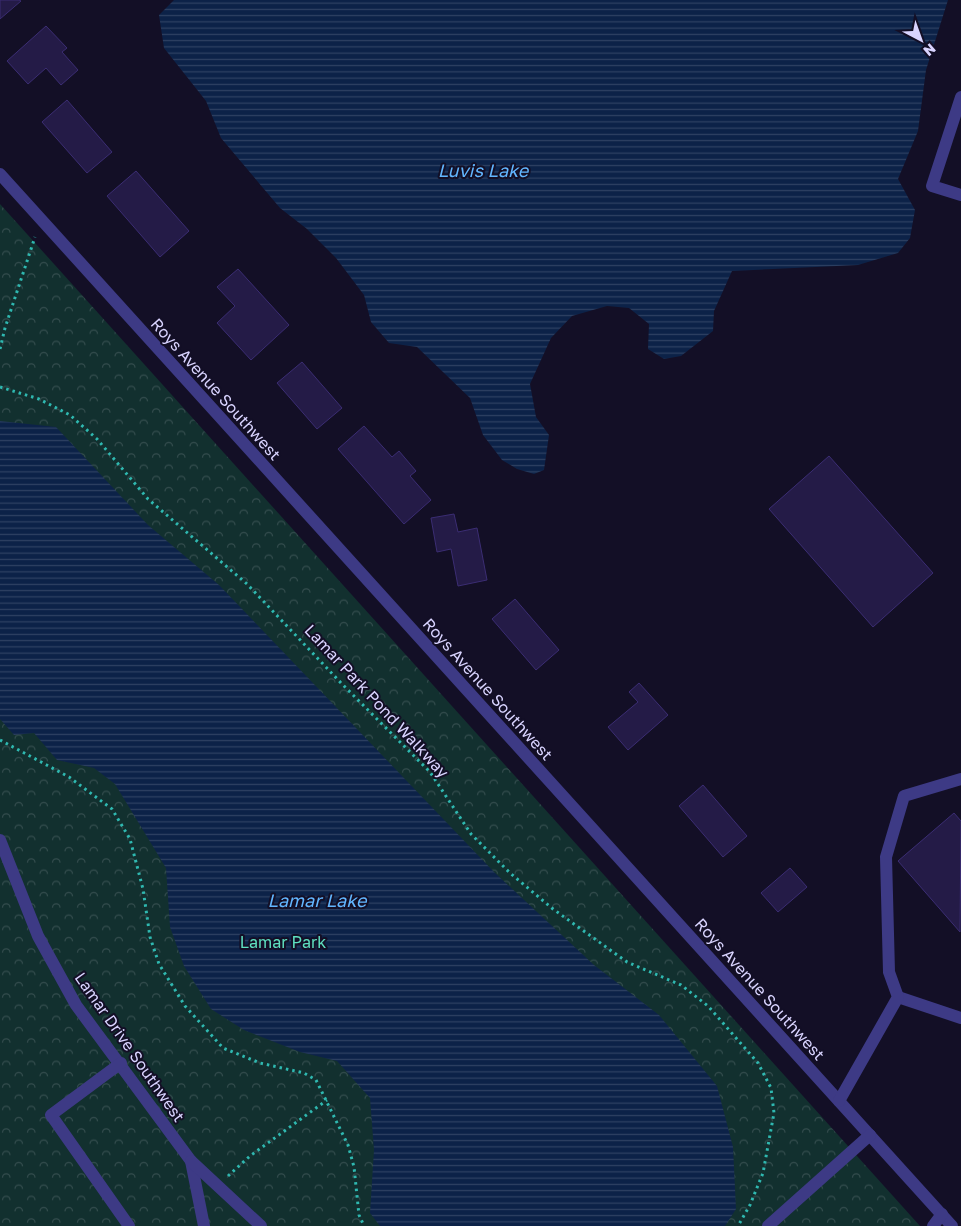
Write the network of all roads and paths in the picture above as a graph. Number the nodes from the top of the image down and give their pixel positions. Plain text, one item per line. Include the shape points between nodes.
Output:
1 (961, 97) edge
2 (0, 174) edge
3 (961, 195) edge
4 (41, 220) junction
5 (0, 349) edge
6 (0, 387) edge
7 (0, 740) edge
8 (961, 779) edge
9 (0, 840) edge
10 (898, 997) junction
11 (961, 1018) edge
12 (121, 1063) junction
13 (327, 1100) junction
14 (839, 1101) junction
15 (870, 1135) junction
16 (191, 1161) junction
17 (218, 1186) junction
18 (942, 1214) junction
19 (128, 1226) edge
20 (204, 1226) edge
21 (261, 1226) edge
22 (364, 1226) edge
23 (738, 1226) edge
24 (768, 1226) edge
25 (933, 1226) edge
26 (952, 1226) edge

1 - 3 street via 932,186
2 - 4 street, Roys Avenue Southwest
4 - 5 path via 4,328
4 - 14 street, Roys Avenue Southwest
6 - 23 path, Lamar Park Pond Walkway via 39,399 70,415 97,439 148,499 247,584 430,772 471,834 504,866 553,908 627,962 681,985 708,1006 758,1063 771,1088 774,1113 763,1173
7 - 13 path via 69,777 112,809 130,839 144,889 150,937 159,964 185,1006 223,1048 260,1063 304,1073 316,1080
8 - 10 street via 904,796 886,857 889,972
9 - 12 street, Lamar Drive Southwest via 38,936 76,1005
10 - 11 street
10 - 14 street
12 - 16 street, Lamar Drive Southwest
12 - 19 street via 51,1115
13 - 17 path via 250,1156
13 - 22 path via 348,1145 354,1167 359,1215
14 - 15 street, Roys Avenue Southwest
15 - 18 street, Roys Avenue Southwest
15 - 24 street
16 - 17 street, Lamar Drive Southwest
16 - 20 street, Lamar Drive Southwest
17 - 21 street, Lamar Drive Southwest
18 - 25 street
18 - 26 street, Roys Avenue Southwest

